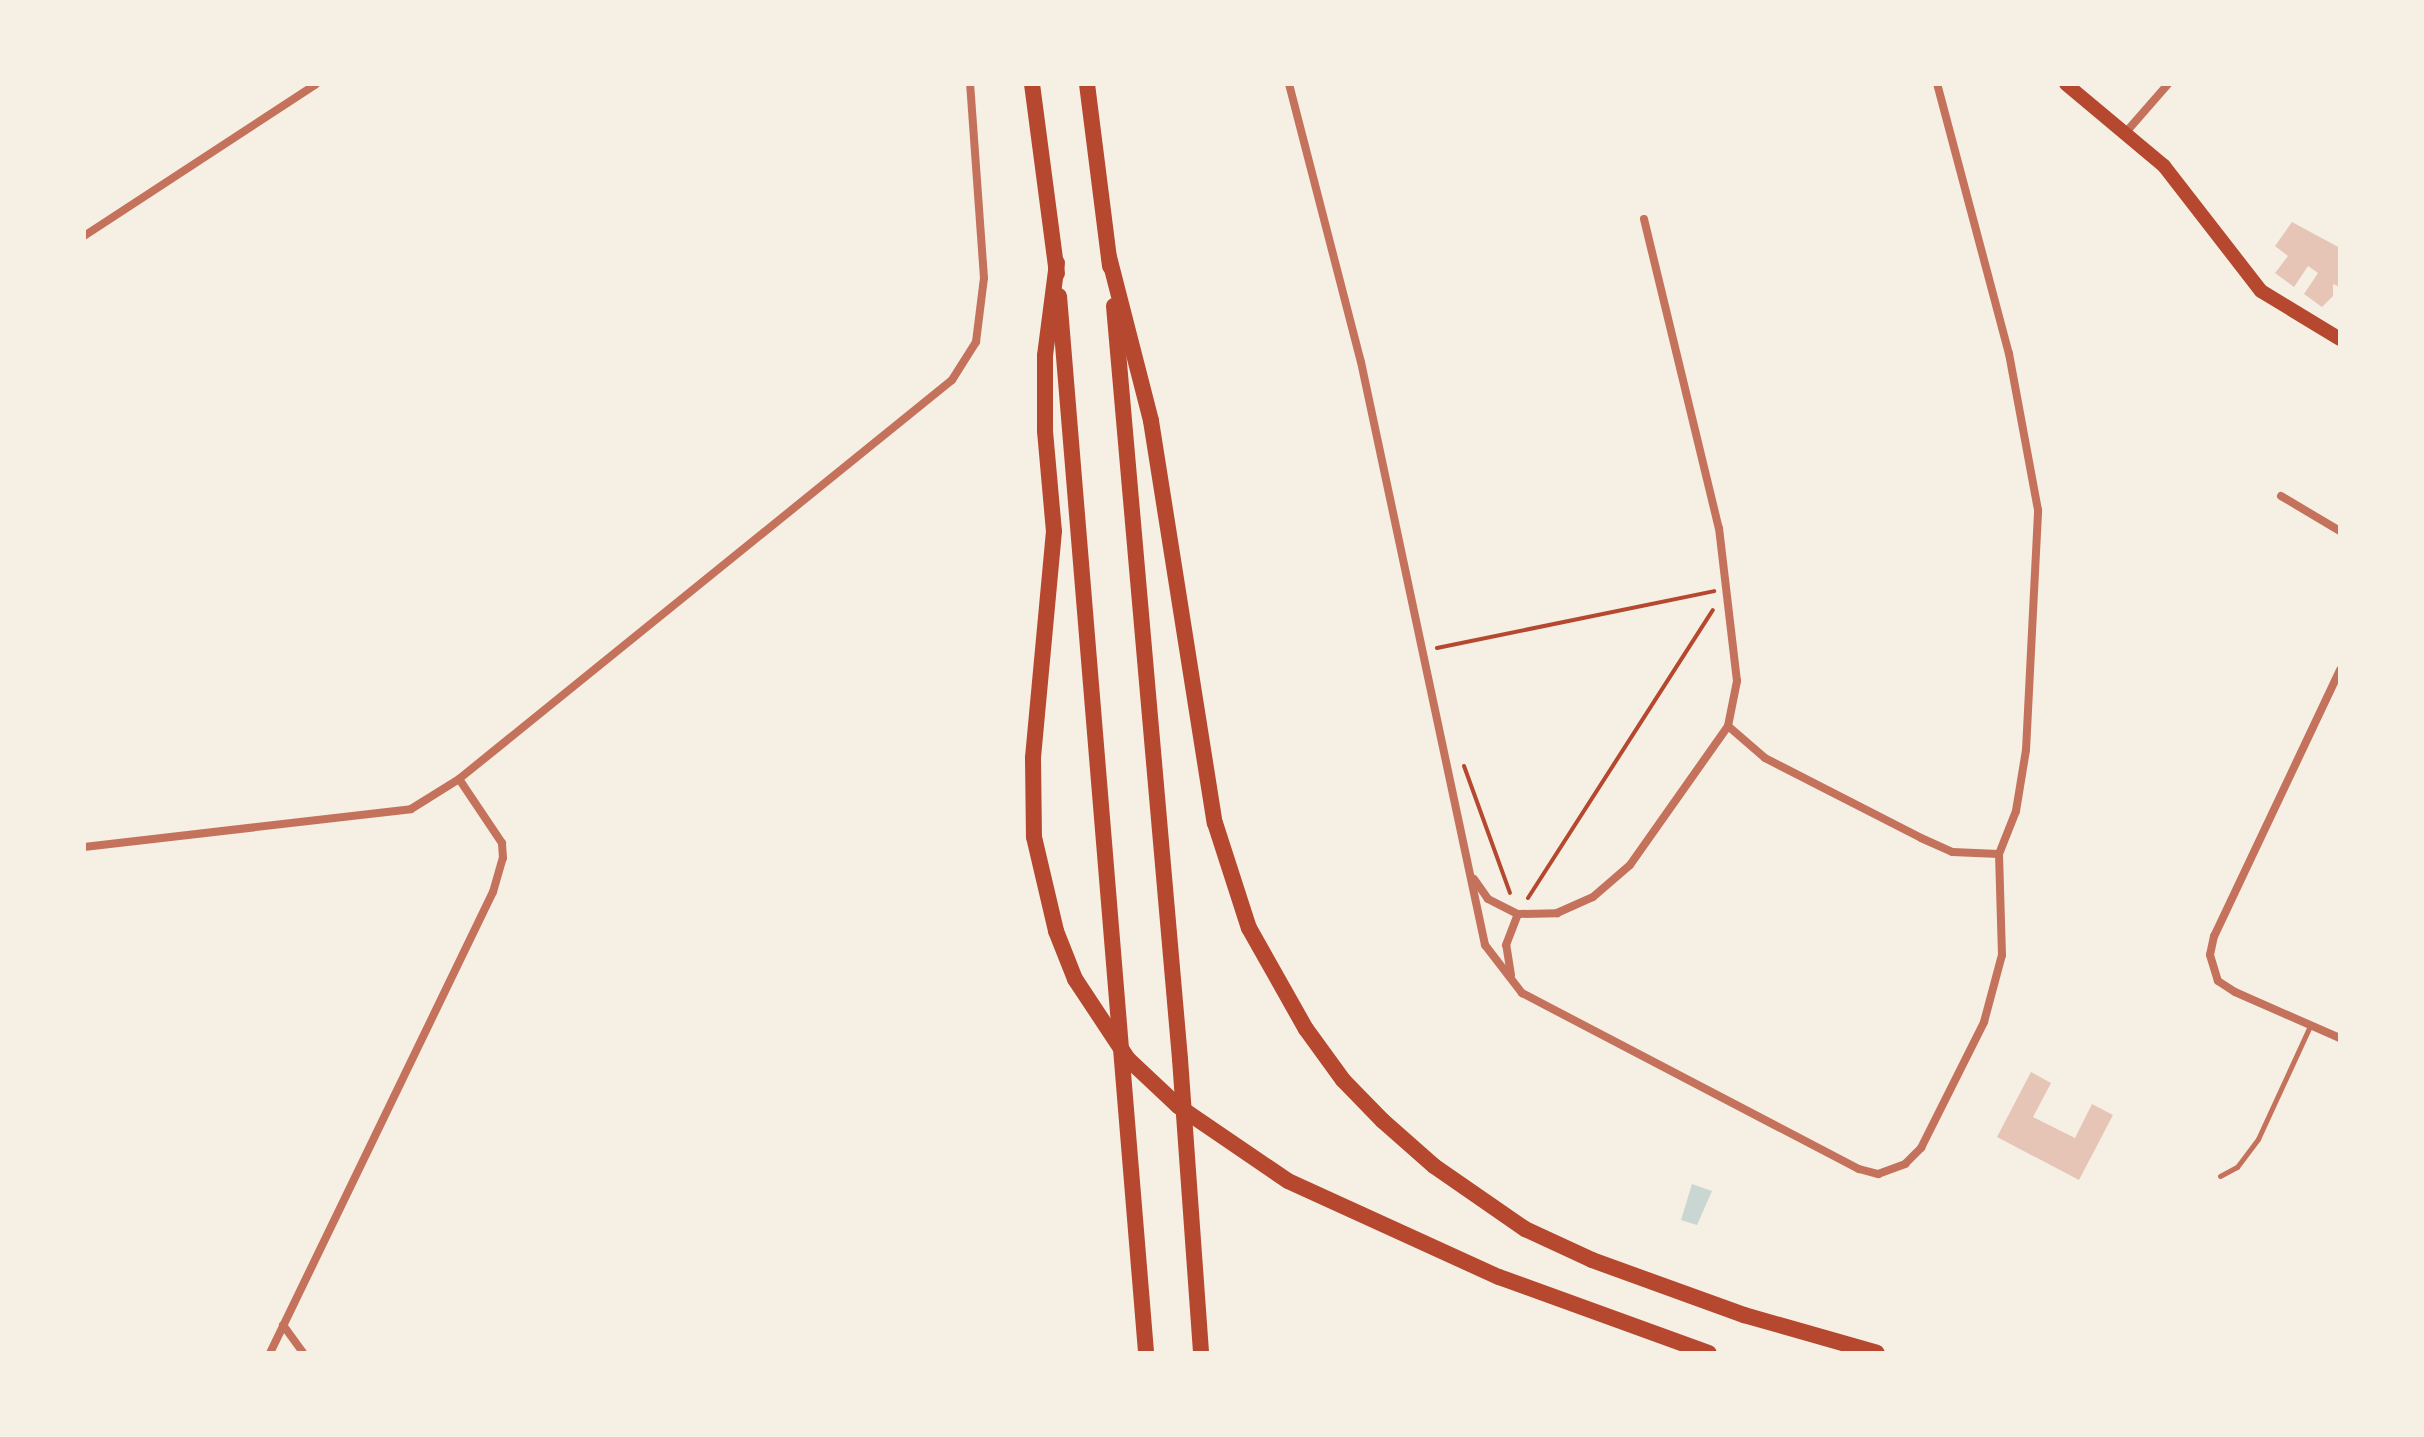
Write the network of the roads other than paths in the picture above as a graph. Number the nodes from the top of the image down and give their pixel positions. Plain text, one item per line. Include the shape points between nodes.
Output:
1 (316, 84) edge
2 (970, 84) edge
3 (1032, 84) edge
4 (1087, 84) edge
5 (1289, 84) edge
6 (1937, 84) edge
7 (2066, 84) edge
8 (2168, 84) edge
9 (2127, 131) junction
10 (1644, 219) dead end
11 (84, 236) edge
12 (1109, 257) junction
13 (1057, 263) junction
14 (2340, 339) edge
15 (2281, 496) dead end
16 (2340, 531) edge
17 (2340, 670) edge
18 (1728, 726) junction
19 (459, 779) junction
20 (84, 847) edge
21 (1999, 854) junction
22 (1473, 879) junction
23 (1518, 914) junction
24 (1522, 993) junction
25 (2310, 1025) junction
26 (2340, 1038) edge
27 (2220, 1176) dead end
28 (283, 1325) junction
29 (270, 1353) edge
30 (303, 1353) edge
31 (1146, 1353) edge
32 (1201, 1353) edge
33 (1709, 1353) edge
34 (1877, 1353) edge

1 - 11 street
2 - 19 street via 984,278 971,356 952,380
3 - 13 highway
4 - 12 highway
5 - 22 street via 1361,362
6 - 21 street via 2009,354 2038,510 2026,750 2016,811
7 - 9 main road
8 - 9 street
9 - 14 main road via 2169,172 2261,291
10 - 18 street via 1705,461 1727,589 1737,698
12 - 32 highway
12 - 34 highway via 1151,421 1215,823 1249,928 1306,1029 1383,1121 1434,1166 1525,1229 1592,1260 1744,1315
13 - 31 highway
13 - 33 highway via 1045,356 1054,531 1033,758 1034,837 1051,916 1075,979 1128,1059 1178,1106 1288,1181 1499,1277
15 - 16 street
17 - 25 street via 2214,936 2210,955 2218,981
18 - 21 street via 1765,758 1921,838 1952,852
18 - 23 street via 1630,865 1610,885 1565,911
19 - 20 street via 411,809
19 - 28 street via 502,843 493,892
21 - 24 street via 2002,955 1984,1022 1921,1148 1892,1171 1859,1169
22 - 23 street via 1488,899
22 - 24 street via 1485,945
23 - 24 street via 1506,956
25 - 26 street
25 - 27 lane via 2258,1139 2237,1167
28 - 29 street
28 - 30 street

